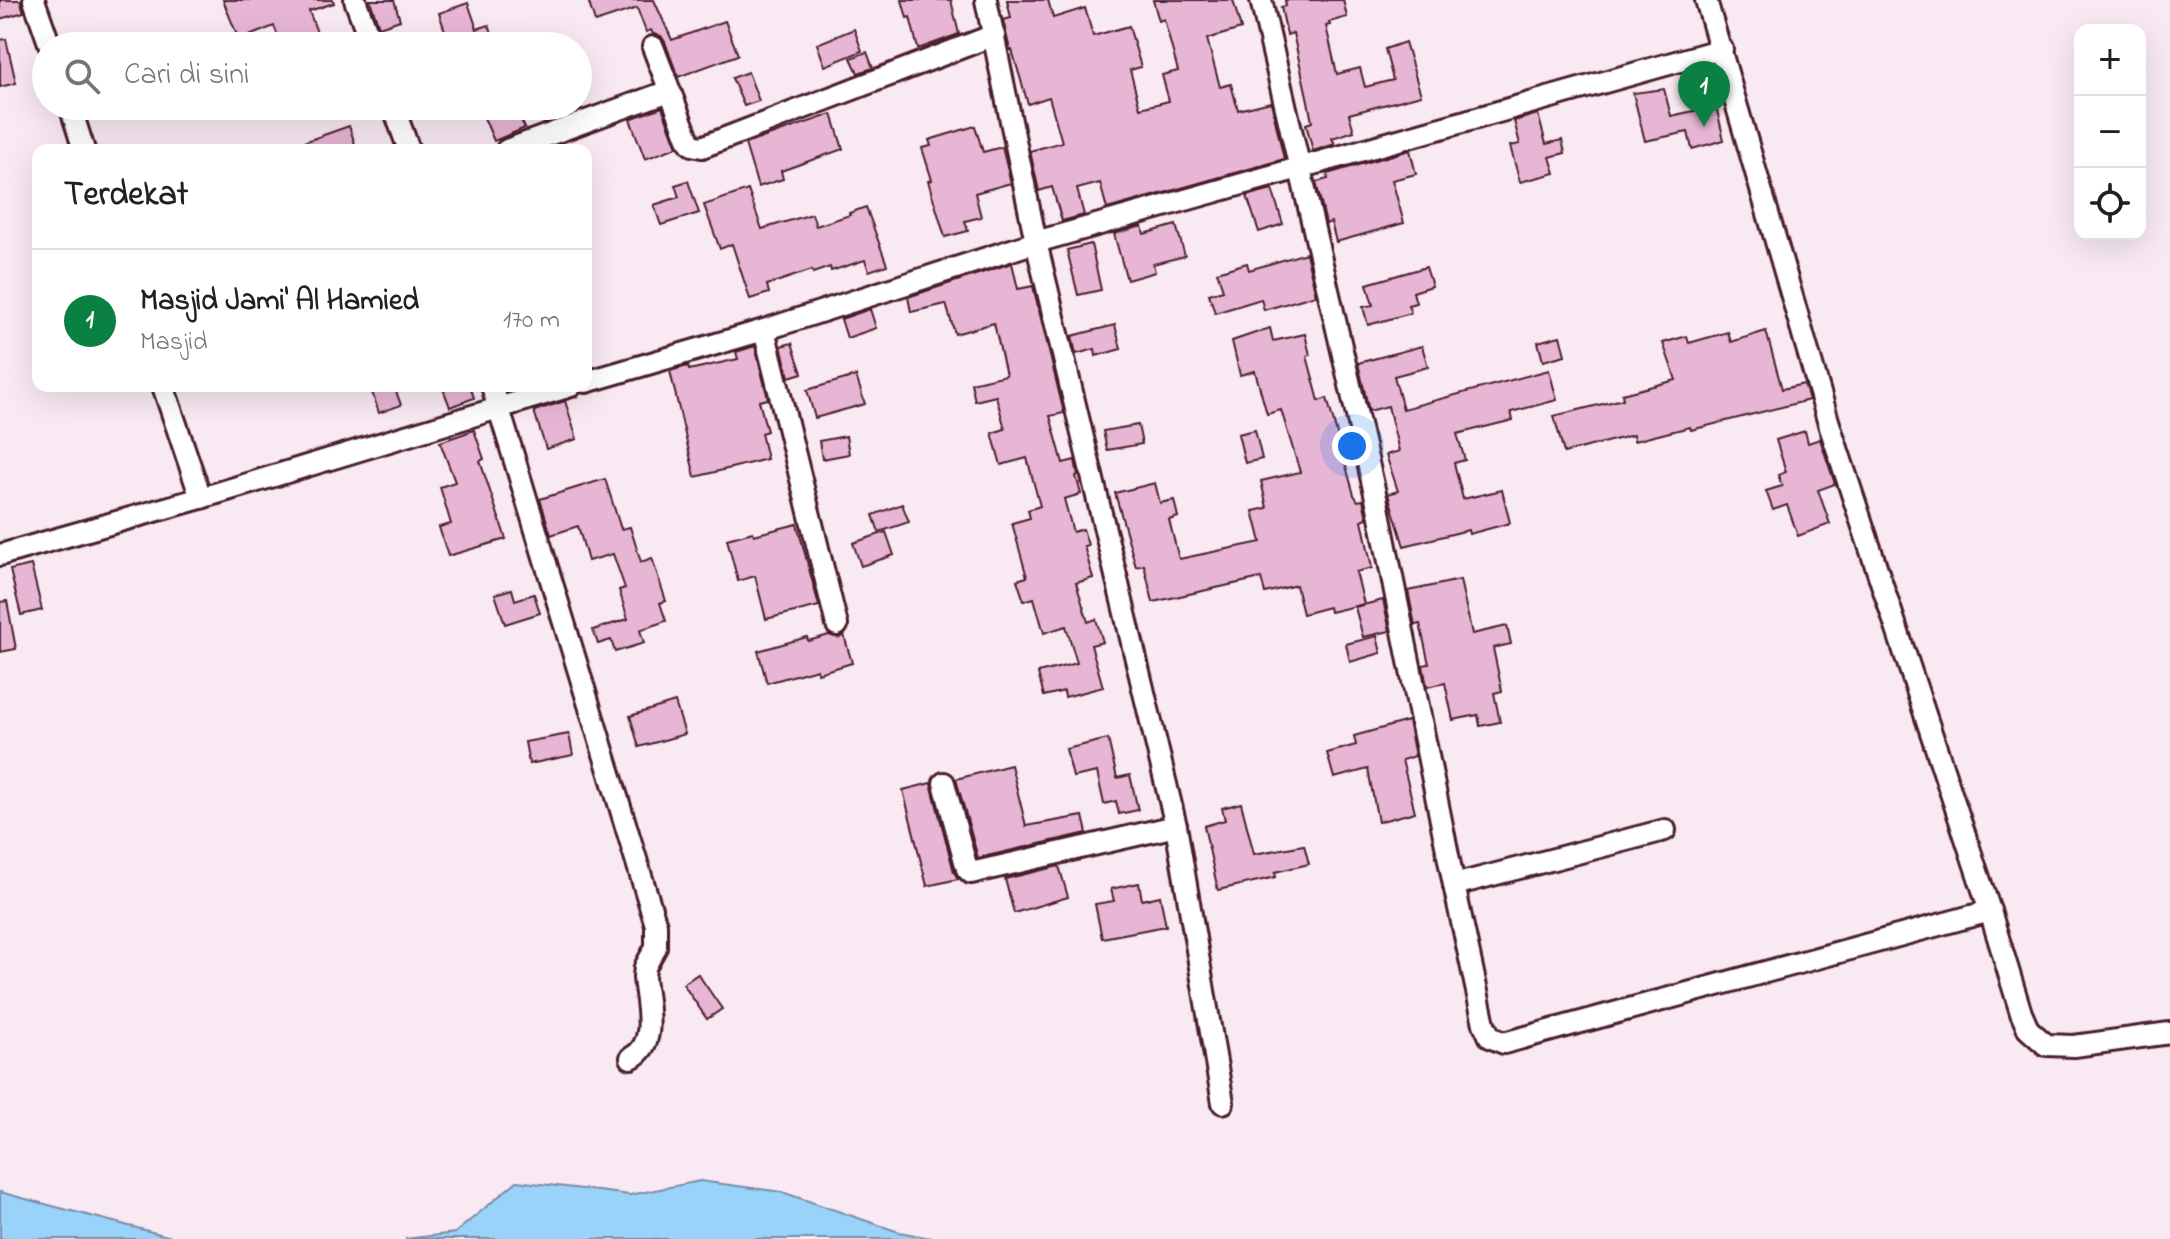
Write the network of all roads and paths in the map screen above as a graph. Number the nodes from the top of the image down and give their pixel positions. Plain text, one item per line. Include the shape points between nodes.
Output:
1 (34, 0) edge
2 (355, 0) edge
3 (986, 0) edge
4 (1261, 0) edge
5 (1706, 0) edge
6 (45, 32) edge
7 (367, 32) edge
8 (994, 35) junction
9 (653, 47) dead end
10 (1722, 49) junction
11 (669, 91) junction
12 (592, 119) edge
13 (74, 120) edge
14 (398, 120) edge
15 (589, 120) edge
16 (82, 144) edge
17 (407, 144) edge
18 (523, 144) edge
19 (1301, 167) junction
20 (1036, 242) junction
21 (764, 330) junction
22 (592, 380) edge
23 (165, 392) edge
24 (494, 392) edge
25 (550, 392) edge
26 (499, 407) junction
27 (201, 498) junction
28 (0, 555) edge
29 (837, 625) dead end
30 (944, 783) dead end
31 (1176, 826) junction
32 (1665, 830) dead end
33 (1454, 885) junction
34 (1990, 911) junction
35 (2170, 1033) edge
36 (631, 1058) dead end
37 (1223, 1103) dead end

1 - 6 street
2 - 7 street
3 - 8 street
4 - 19 street
5 - 10 street
8 - 11 street via 702,147 689,141
8 - 20 street
9 - 11 street
10 - 19 street
10 - 34 street via 1829,424
11 - 12 street
13 - 16 street
14 - 17 street
15 - 18 street
19 - 20 street
19 - 33 street via 1377,502
20 - 21 street
20 - 31 street
21 - 22 street
21 - 29 street
23 - 27 street
24 - 26 street
25 - 26 street
26 - 27 street
26 - 36 street via 656,925 654,954 644,977 649,1039
27 - 28 street
30 - 31 street via 971,873
31 - 37 street
32 - 33 street
33 - 34 street via 1487,1032 1504,1043
34 - 35 street via 2021,1013 2037,1040 2059,1047

